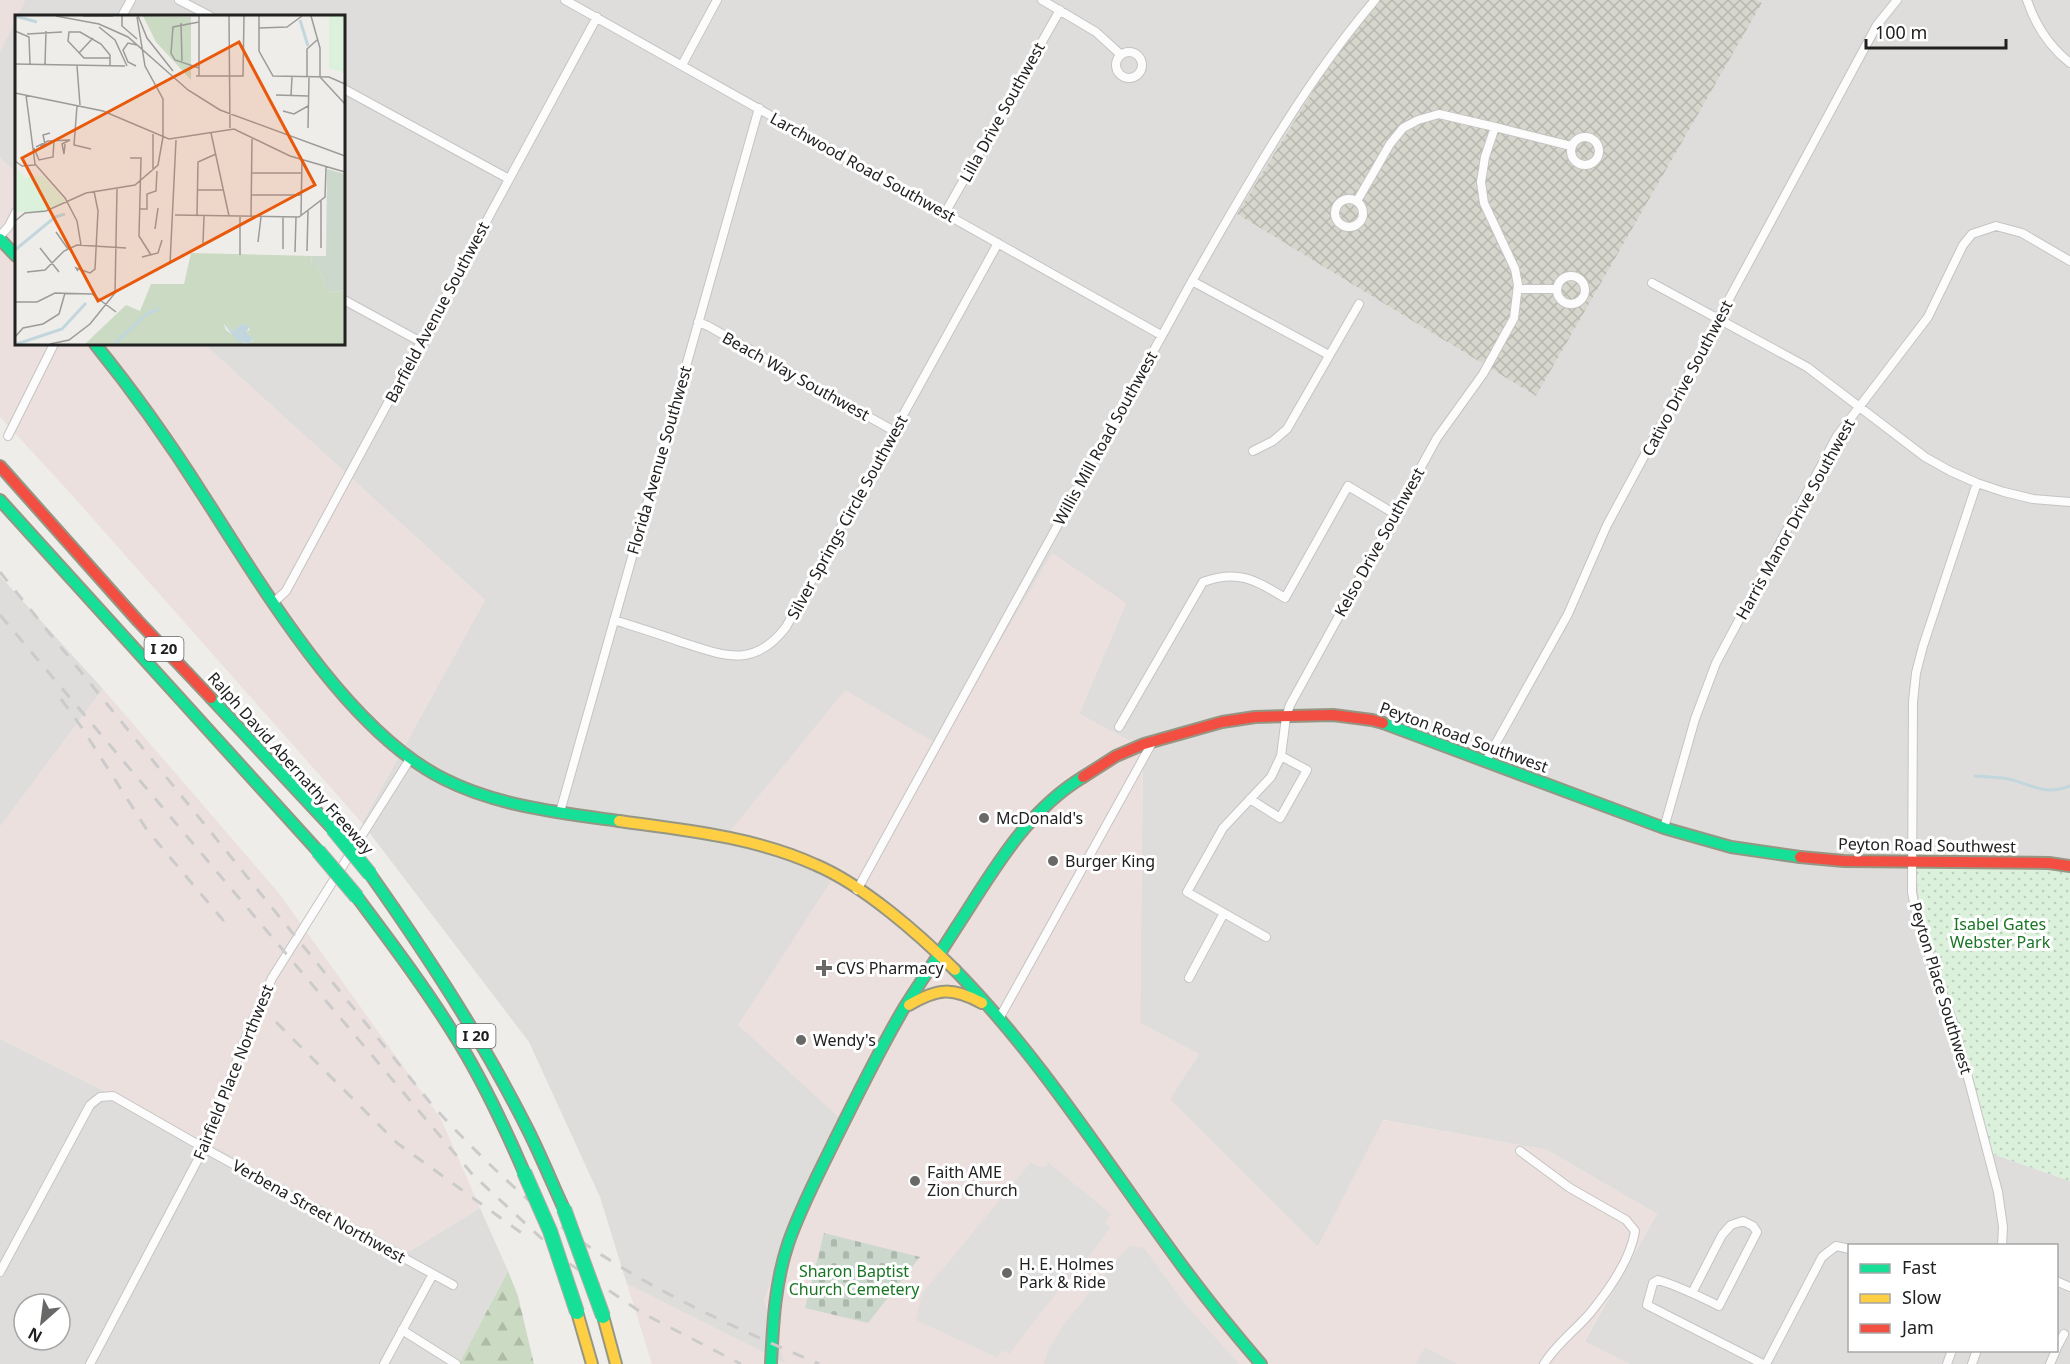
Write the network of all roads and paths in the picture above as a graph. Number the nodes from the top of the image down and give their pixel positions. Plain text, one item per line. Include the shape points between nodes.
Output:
1 (131, 0) edge
2 (179, 0) edge
3 (566, 0) edge
4 (717, 0) edge
5 (1042, 0) edge
6 (1375, 0) edge
7 (2026, 0) edge
8 (1895, 1) edge
9 (1060, 10) junction
10 (123, 15) edge
11 (208, 15) edge
12 (597, 17) junction
13 (1120, 54) dead end
14 (2070, 63) edge
15 (682, 65) junction
16 (345, 90) edge
17 (759, 108) junction
18 (1495, 127) junction
19 (1571, 146) dead end
20 (509, 179) junction
21 (1357, 201) dead end
22 (945, 213) junction
23 (15, 214) edge
24 (0, 237) edge
25 (998, 243) junction
26 (15, 255) edge
27 (2070, 261) edge
28 (1192, 281) junction
29 (1652, 283) dead end
30 (1518, 289) junction
31 (1557, 290) dead end
32 (345, 301) edge
33 (1359, 304) dead end
34 (1718, 319) junction
35 (698, 322) junction
36 (1161, 335) junction
37 (421, 342) junction
38 (54, 345) edge
39 (96, 345) edge
40 (1331, 352) junction
41 (1858, 406) junction
42 (894, 431) junction
43 (8, 436) dead end
44 (1253, 451) dead end
45 (0, 466) edge
46 (1977, 483) junction
47 (0, 500) edge
48 (2070, 502) edge
49 (1395, 514) junction
50 (273, 603) junction
51 (614, 620) junction
52 (1286, 717) junction
53 (1119, 727) dead end
54 (1153, 741) junction
55 (1281, 756) junction
56 (410, 759) junction
57 (1486, 761) junction
58 (1250, 799) junction
59 (560, 812) junction
60 (1664, 828) junction
61 (1912, 862) junction
62 (2070, 866) edge
63 (857, 890) junction
64 (1224, 913) junction
65 (1266, 937) dead end
66 (939, 954) junction
67 (1189, 978) dead end
68 (905, 1007) junction
69 (997, 1013) junction
70 (204, 1148) junction
71 (1520, 1151) dead end
72 (2002, 1244) edge
73 (1848, 1249) edge
74 (0, 1272) edge
75 (433, 1274) junction
76 (453, 1285) dead end
77 (1692, 1293) junction
78 (402, 1330) junction
79 (2064, 1334) dead end
80 (2058, 1346) edge
81 (90, 1364) edge
82 (384, 1364) edge
83 (456, 1364) edge
84 (592, 1364) edge
85 (616, 1364) edge
86 (771, 1364) edge
87 (1261, 1364) edge
88 (1544, 1364) edge
89 (1765, 1364) edge

1 - 10 street
2 - 11 street
3 - 12 street, Larchwood Road Southwest
4 - 15 street
5 - 9 street
6 - 28 street, Willis Mill Road Southwest via 1313,80
7 - 14 street via 2049,43
8 - 34 street, Cativo Drive Southwest via 1877,25
9 - 13 street via 1096,32
9 - 22 street, Lilla Drive Southwest
12 - 15 street, Larchwood Road Southwest
12 - 20 street, Barfield Avenue Southwest
15 - 17 street, Larchwood Road Southwest
16 - 20 street
17 - 22 street, Larchwood Road Southwest
17 - 35 street, Florida Avenue Southwest
18 - 19 street
18 - 21 street via 1439,114 1403,128
18 - 30 street via 1481,182 1484,203 1512,260
20 - 37 street, Barfield Avenue Southwest
22 - 25 street, Larchwood Road Southwest
23 - 24 street
24 - 26 main road
25 - 36 street, Larchwood Road Southwest
25 - 42 street, Silver Springs Circle Southwest
27 - 41 street, Harris Manor Drive Southwest via 2022,233 1996,226 1972,234 1928,317
28 - 36 street, Willis Mill Road Southwest
28 - 40 street
29 - 34 street
30 - 31 street
30 - 49 street, Kelso Drive Southwest via 1514,318 1483,374 1437,438
32 - 37 street
33 - 40 street
34 - 41 street via 1807,368
34 - 57 street, Cativo Drive Southwest via 1607,525 1568,614
35 - 42 street, Beach Way Southwest
35 - 51 street, Florida Avenue Southwest
36 - 63 street, Willis Mill Road Southwest
37 - 50 street, Barfield Avenue Southwest via 286,591
38 - 43 street
39 - 50 main road via 153,420
40 - 44 street via 1287,429
41 - 46 street via 1925,457
41 - 60 street, Harris Manor Drive Southwest via 1837,436 1716,663 1695,719
42 - 51 street, Silver Springs Circle Southwest via 786,627 767,647 747,655 724,656
45 - 85 main road, Ralph David Abernathy Freeway / I 20, bridge via 138,621 333,829 412,932 491,1061 529,1132 564,1209
46 - 48 street via 2033,499
46 - 61 street, Peyton Place Southwest via 1916,673
47 - 84 main road, I 20, bridge via 318,851 406,964 459,1043 524,1172 550,1231
49 - 52 street, Kelso Drive Southwest
49 - 53 street via 1348,486 1285,598 1257,581 1232,575 1203,582
50 - 56 main road via 362,715
51 - 59 street, Florida Avenue Southwest
52 - 54 main road, Peyton Road Southwest via 1222,722
52 - 55 street, Kelso Drive Southwest
52 - 57 main road, Peyton Road Southwest via 1333,715 1372,720
54 - 66 main road, Peyton Road Southwest via 1092,769 1048,802 1014,839
54 - 69 street
55 - 58 street via 1271,777
55 - 58 street via 1307,770 1280,818
56 - 59 main road via 440,778 474,792
56 - 70 street, Fairfield Place Northwest via 272,978
57 - 60 main road, Peyton Road Southwest
58 - 64 street via 1223,828 1188,892
59 - 63 main road via 711,836 780,852 819,866
60 - 61 main road, Peyton Road Southwest via 1731,847 1782,856
61 - 62 main road, Peyton Road Southwest
61 - 72 street, Peyton Place Southwest via 1918,923 1955,1028 1998,1192
63 - 66 main road
64 - 65 street
64 - 67 street
66 - 68 main road, Peyton Road Southwest
66 - 69 main road
68 - 69 main road via 943,989 963,992
68 - 86 main road, Peyton Road Southwest via 866,1077 788,1244 773,1309
69 - 87 main road via 1050,1078 1181,1267
70 - 74 street, Verbena Street Northwest via 113,1096 100,1097 90,1105
70 - 75 street, Verbena Street Northwest
70 - 81 street, Fairfield Place Northwest
71 - 88 street via 1570,1188 1626,1220 1635,1231 1632,1246 1608,1289
73 - 89 street via 1836,1246 1822,1257
75 - 76 street, Verbena Street Northwest
75 - 78 street
77 - 77 street via 1719,1306 1757,1233 1753,1226 1743,1221 1731,1225
77 - 89 street via 1658,1280 1653,1283 1647,1305
78 - 82 street
78 - 83 street
79 - 80 street

